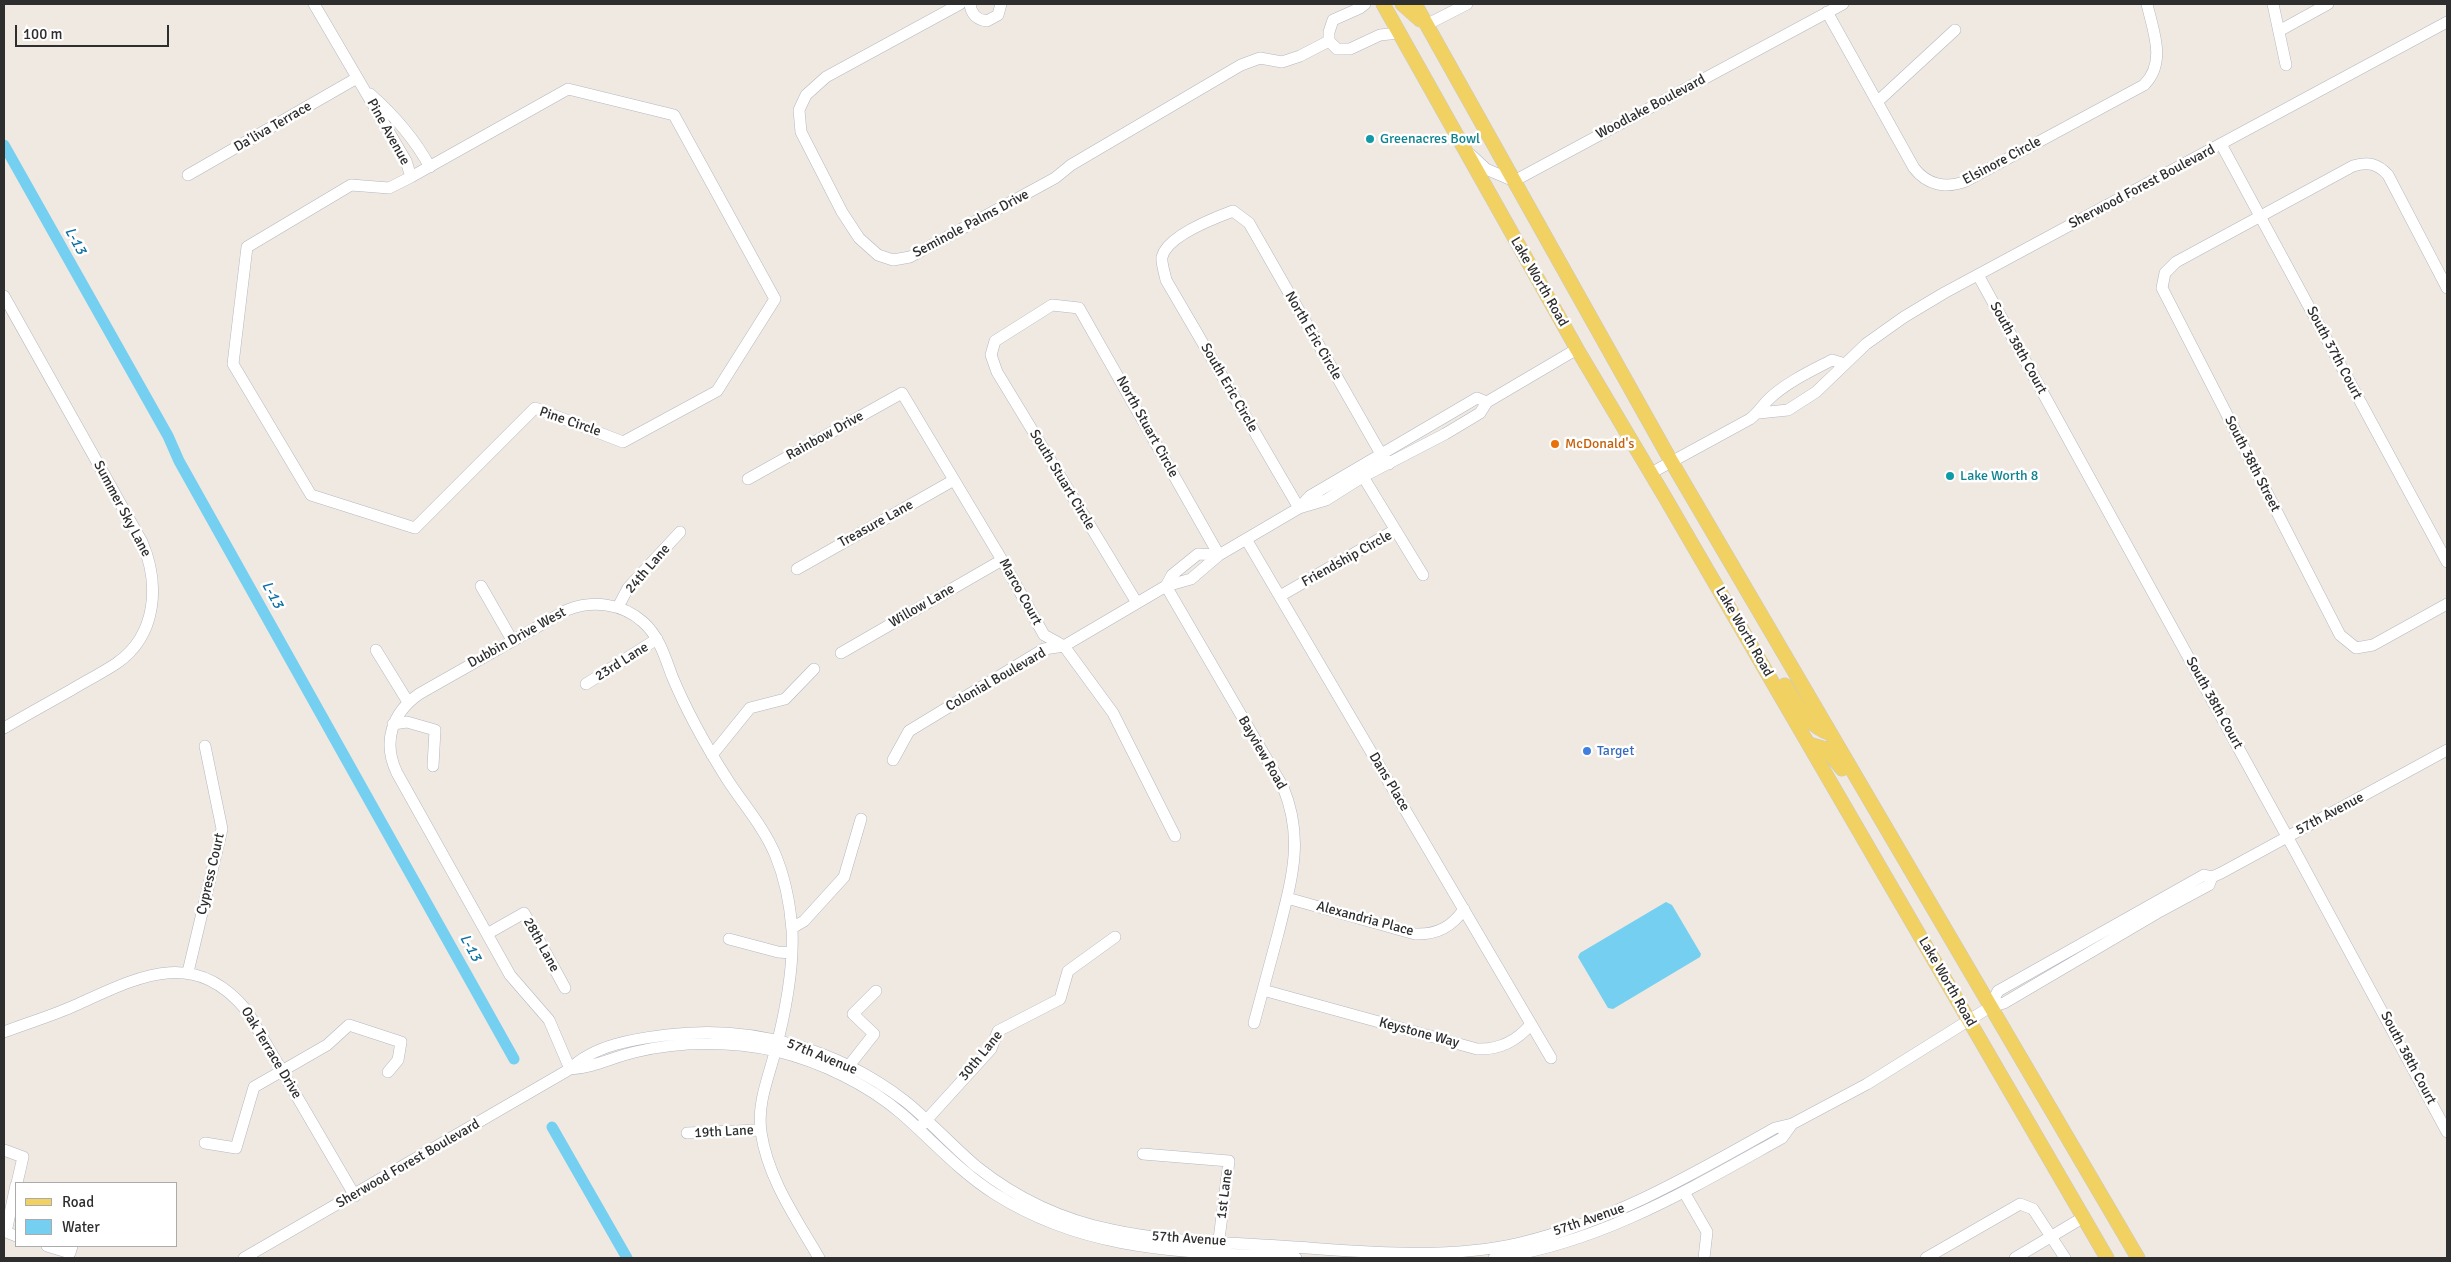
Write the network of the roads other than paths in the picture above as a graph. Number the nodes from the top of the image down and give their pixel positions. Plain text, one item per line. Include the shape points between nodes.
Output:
1 (314, 4) edge
2 (960, 4) edge
3 (970, 4) edge
4 (1001, 4) edge
5 (1365, 4) edge
6 (1383, 4) edge
7 (1402, 4) edge
8 (1415, 4) edge
9 (1467, 4) edge
10 (1843, 4) edge
11 (2147, 4) edge
12 (2273, 4) edge
13 (2328, 4) edge
14 (1827, 12) junction
15 (2447, 22) edge
16 (1426, 25) junction
17 (1955, 30) dead end
18 (2278, 31) junction
19 (1399, 33) junction
20 (1329, 41) junction
21 (2286, 65) dead end
22 (360, 83) junction
23 (1877, 102) junction
24 (2220, 144) junction
25 (1463, 148) junction
26 (430, 167) junction
27 (188, 174) dead end
28 (411, 177) junction
29 (1514, 181) junction
30 (2260, 216) junction
31 (1163, 266) joint
32 (1978, 275) junction
33 (2447, 288) edge
34 (4, 296) edge
35 (1577, 349) junction
36 (991, 355) joint
37 (1845, 364) junction
38 (902, 393) joint
39 (1487, 402) junction
40 (1759, 413) junction
41 (1381, 454) junction
42 (1672, 461) junction
43 (1389, 464) junction
44 (1361, 472) junction
45 (1651, 473) junction
46 (748, 479) dead end
47 (954, 480) junction
48 (1299, 508) junction
49 (1396, 530) junction
50 (680, 532) dead end
51 (1246, 540) junction
52 (1219, 555) junction
53 (1002, 560) junction
54 (2447, 562) edge
55 (797, 569) dead end
56 (1423, 575) dead end
57 (481, 586) dead end
58 (1166, 586) junction
59 (1280, 596) junction
60 (1138, 603) junction
61 (2447, 604) edge
62 (618, 607) junction
63 (1739, 623) junction
64 (657, 639) junction
65 (512, 640) junction
66 (1064, 646) junction
67 (376, 650) dead end
68 (841, 653) dead end
69 (814, 669) dead end
70 (586, 684) dead end
71 (408, 702) junction
72 (393, 724) junction
73 (4, 728) edge
74 (1831, 734) junction
75 (1809, 744) junction
76 (205, 746) dead end
77 (2447, 750) edge
78 (712, 755) junction
79 (893, 760) dead end
80 (433, 766) dead end
81 (861, 819) dead end
82 (1175, 836) dead end
83 (1891, 837) junction
84 (2288, 837) junction
85 (1287, 898) junction
86 (1464, 909) junction
87 (792, 928) junction
88 (487, 934) junction
89 (1115, 937) dead end
90 (729, 940) dead end
91 (792, 953) junction
92 (188, 972) junction
93 (565, 988) dead end
94 (1263, 990) junction
95 (876, 991) dead end
96 (1990, 1008) junction
97 (1970, 1021) junction
98 (1254, 1023) dead end
99 (1531, 1024) junction
100 (4, 1032) edge
101 (776, 1045) junction
102 (1551, 1058) dead end
103 (570, 1069) junction
104 (283, 1071) junction
105 (845, 1071) junction
106 (388, 1072) dead end
107 (1792, 1124) junction
108 (922, 1125) junction
109 (761, 1130) junction
110 (2447, 1132) edge
111 (687, 1134) dead end
112 (205, 1143) dead end
113 (4, 1150) edge
114 (1143, 1154) dead end
115 (17, 1182) edge
116 (1684, 1192) junction
117 (355, 1196) junction
118 (15, 1201) edge
119 (2084, 1217) junction
120 (15, 1236) edge
121 (2052, 1236) junction
122 (50, 1247) edge
123 (72, 1247) edge
124 (1216, 1251) edge
125 (1523, 1256) edge
126 (244, 1258) edge
127 (819, 1258) edge
128 (1296, 1258) edge
129 (1494, 1258) edge
130 (1704, 1258) edge
131 (1926, 1258) edge
132 (2015, 1258) edge
133 (2064, 1258) edge
134 (2107, 1258) edge
135 (2138, 1258) edge

1 - 22 street, Pine Avenue
2 - 20 street, Seminole Palms Drive via 826,77 806,95 798,110 801,132 842,212 859,238 878,255 893,260 910,257 1055,178 1071,165 1241,65 1260,58 1282,62
3 - 4 street via 976,17 987,20 998,15
5 - 20 street via 1333,20
6 - 19 main road, Lake Worth Road
7 - 16 main road
8 - 16 main road, Lake Worth Road
9 - 16 street
10 - 14 street, Woodlake Boulevard
11 - 23 street, Elsinore Circle via 2158,57 2154,72 2144,85 1959,184 1937,184 1918,173
12 - 18 street
13 - 18 street
14 - 23 street, Elsinore Circle
14 - 29 street, Woodlake Boulevard
15 - 24 street, Sherwood Forest Boulevard
16 - 29 main road, Lake Worth Road
17 - 23 street
18 - 21 street
19 - 20 street via 1380,34 1350,49 1337,49
19 - 25 main road, Lake Worth Road
22 - 26 street, Pine Avenue via 416,141
22 - 27 street, Da'liva Terrace
22 - 28 street, Pine Avenue via 406,161
24 - 30 street, South 37th Court
24 - 32 street, Sherwood Forest Boulevard
25 - 29 street via 1486,169
25 - 35 main road, Lake Worth Road
26 - 28 street, Pine Circle
26 - 28 street, Pine Circle via 568,89 674,115 775,299 717,391 623,442 535,408 415,528 311,496 233,364 247,247 351,185 389,188
29 - 42 main road, Lake Worth Road
30 - 33 street via 2353,166 2361,163 2376,165 2388,175
30 - 54 street, South 37th Court
30 - 61 street, South 38th Street via 2176,262 2165,273 2162,288 2165,296 2340,635 2356,648 2374,645
31 - 41 street, North Eric Circle via 1162,258 1170,243 1214,218 1233,211 1249,223
31 - 48 street, South Eric Circle via 1166,280
32 - 37 street, Sherwood Forest Boulevard via 1904,317 1866,344
32 - 84 street, South 38th Court
34 - 73 street, Summer Sky Lane via 142,542 154,584 145,628 123,658
35 - 39 street
35 - 45 main road, Lake Worth Road
36 - 52 street, North Stuart Circle via 995,341 1052,306 1080,308
36 - 60 street, South Stuart Circle via 997,372
37 - 40 street, Sherwood Forest Boulevard via 1816,392 1788,410
37 - 40 street, Sherwood Forest Boulevard via 1832,360 1815,368 1768,400
38 - 46 street, Rainbow Drive
38 - 47 street, Marco Court
39 - 41 street via 1477,398
39 - 43 street via 1480,413
40 - 42 street, Sherwood Forest Boulevard
41 - 43 street, North Eric Circle
41 - 44 street
42 - 45 street, Sherwood Forest Boulevard
42 - 74 main road, Lake Worth Road
43 - 44 street
44 - 48 street, Colonial Boulevard via 1326,500
44 - 49 street
45 - 63 main road, Lake Worth Road
47 - 53 street, Marco Court
47 - 55 street, Treasure Lane
48 - 51 street, Colonial Boulevard
49 - 56 street, Friendship Circle
49 - 59 street, Friendship Circle
50 - 62 street, 24th Lane via 628,588
51 - 52 street, Colonial Boulevard
51 - 59 street, Dans Place
52 - 58 street, Colonial Boulevard via 1198,554 1172,575
53 - 66 street, Marco Court via 1044,635
53 - 68 street, Willow Lane
57 - 65 street
58 - 60 street, Colonial Boulevard
58 - 85 street, Bayview Road via 1286,794 1293,821 1295,856
59 - 86 street, Dans Place
60 - 66 street, Colonial Boulevard
62 - 64 street, Dubbin Drive West via 642,621
62 - 65 street, Dubbin Drive West via 590,604 574,607
63 - 74 main road via 1760,643 1809,722 1818,730
63 - 75 main road, Lake Worth Road
64 - 70 street, 23rd Lane
64 - 78 street, Dubbin Drive West via 680,694
65 - 71 street, Dubbin Drive West
66 - 79 street, Colonial Boulevard via 1044,649 909,731
66 - 82 street, Marco Court via 1113,713
67 - 71 street
69 - 78 street via 785,699 750,708
71 - 72 street, Dubbin Drive West
72 - 80 street via 407,722 435,730
72 - 88 street, Dubbin Drive West via 389,744 393,766
74 - 83 main road, Lake Worth Road
75 - 83 main road via 1826,748 1835,758 1873,823
75 - 97 main road, Lake Worth Road
76 - 92 street, Cypress Court via 222,829
77 - 84 street, 57th Avenue
78 - 87 street, Dubbin Drive West via 775,855 790,903
81 - 87 street via 844,878 804,922
83 - 96 main road, Lake Worth Road
84 - 96 street, 57th Avenue via 2212,877 2204,875 2015,980 1998,991
84 - 110 street, South 38th Court
85 - 86 street, Alexandria Place via 1415,934 1431,934 1446,928
85 - 94 street, Bayview Road
86 - 99 street, Dans Place
87 - 91 street, Dubbin Drive West
88 - 93 street, 28th Lane via 524,913
88 - 103 street, Dubbin Drive West via 515,982 549,1020
89 - 108 street, 30th Lane via 1068,971 1060,999 998,1032 991,1049
90 - 91 street
91 - 101 street, Dubbin Drive West
92 - 100 street, Oak Terrace Drive via 142,976
92 - 104 street, Oak Terrace Drive via 214,982 238,999
94 - 98 street, Bayview Road
94 - 99 street, Keystone Way via 1477,1049 1506,1045
95 - 105 street via 853,1014 874,1034
96 - 97 street, 57th Avenue
96 - 135 main road, Lake Worth Road
97 - 107 street, 57th Avenue via 1867,1084
97 - 119 main road, Lake Worth Road
99 - 102 street
101 - 103 street, 57th Avenue via 684,1044
101 - 105 street, 57th Avenue via 813,1062
101 - 109 street, Dubbin Drive West via 762,1100
103 - 117 street, Sherwood Forest Boulevard
104 - 106 street via 327,1046 349,1025 401,1042 398,1060
104 - 112 street via 254,1087 236,1148
104 - 117 street, Oak Terrace Drive
105 - 108 street, 57th Avenue
107 - 116 street, 57th Avenue via 1782,1138
107 - 124 street, 57th Avenue via 1775,1128 1625,1208 1519,1243 1454,1252
108 - 124 street, 57th Avenue via 986,1188 1049,1223 1138,1247
109 - 111 street, 19th Lane
109 - 127 street, Dubbin Drive West via 775,1179
113 - 115 street via 23,1157
114 - 124 street, 1st Lane via 1229,1161
116 - 125 street, 57th Avenue via 1588,1236
116 - 130 street via 1707,1232
117 - 126 street, Sherwood Forest Boulevard
118 - 120 street via 6,1232
119 - 121 street
119 - 134 main road, Lake Worth Road
121 - 131 street via 2033,1209 2020,1204
121 - 132 street
121 - 133 street
122 - 123 street via 70,1253
124 - 128 street, 57th Avenue
125 - 129 street, 57th Avenue

